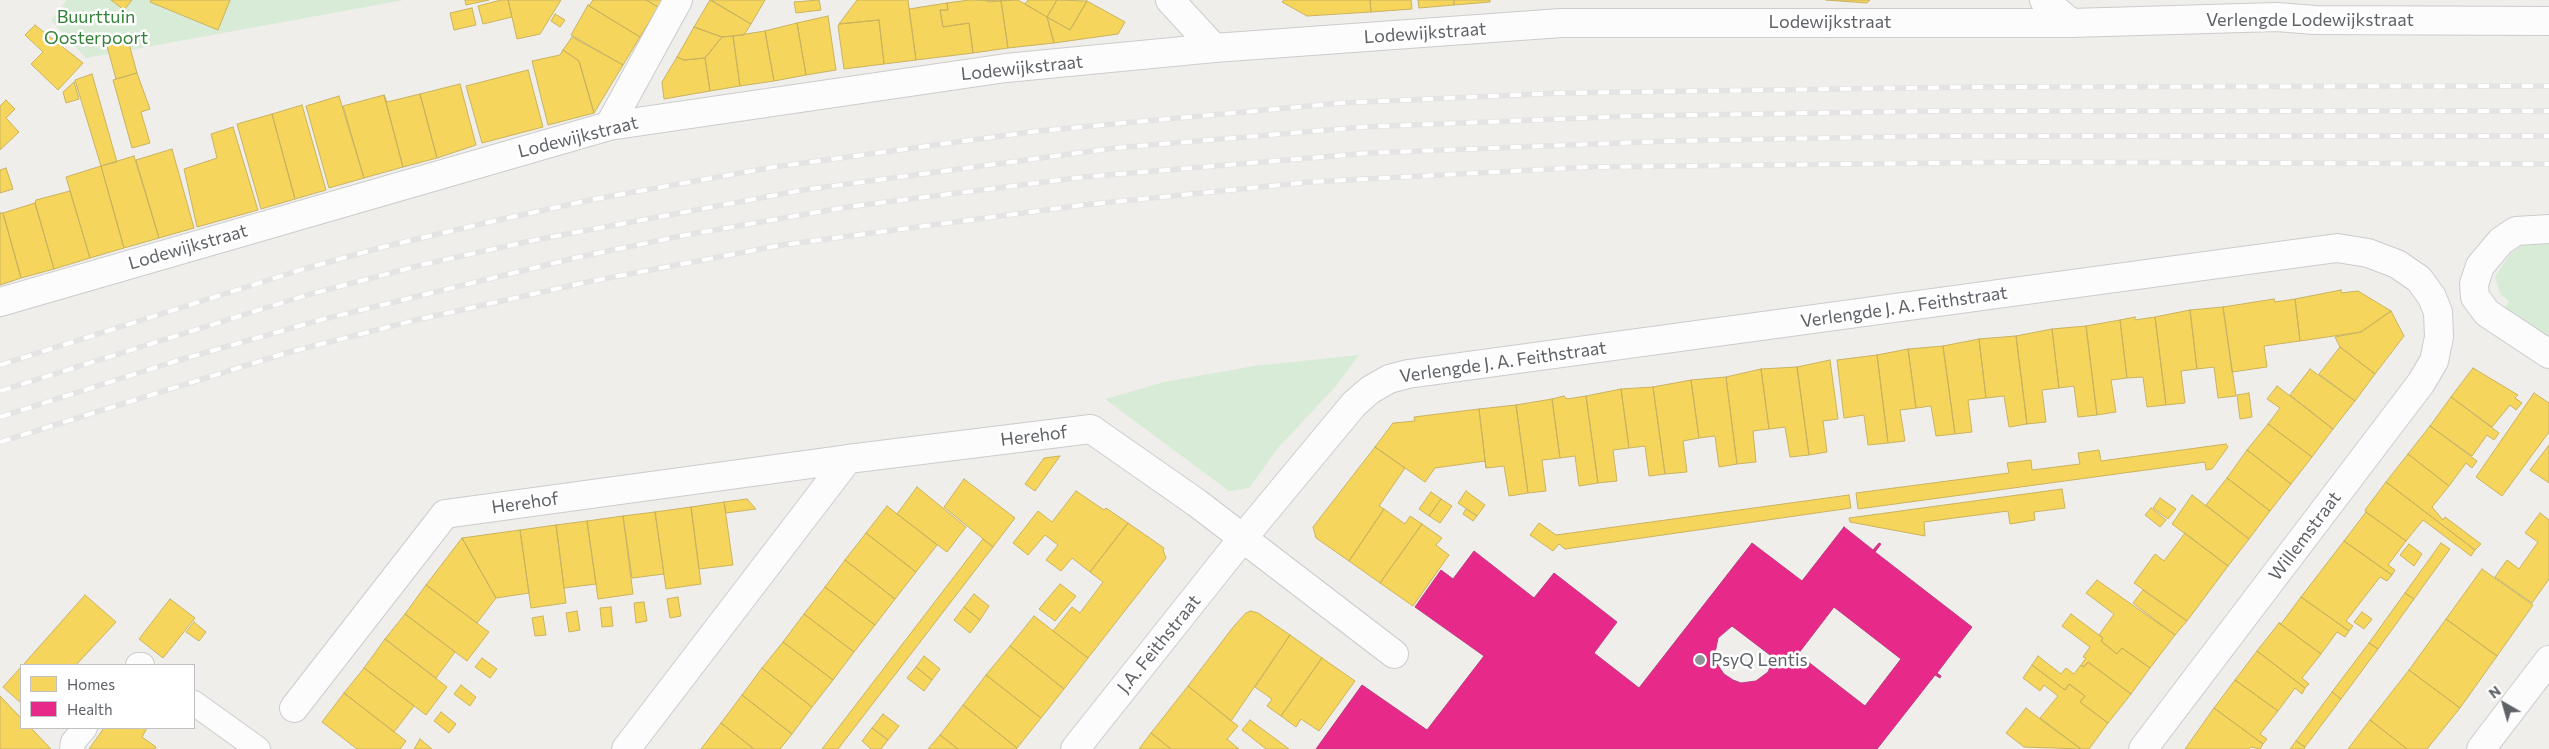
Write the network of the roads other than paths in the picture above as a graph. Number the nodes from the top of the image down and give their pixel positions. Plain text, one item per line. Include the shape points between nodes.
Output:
1 (678, 0) edge
2 (1170, 0) edge
3 (2044, 0) edge
4 (2268, 9) edge
5 (2321, 10) edge
6 (2549, 21) edge
7 (2071, 23) junction
8 (1214, 48) junction
9 (609, 126) junction
10 (2549, 229) edge
11 (0, 302) edge
12 (2438, 312) joint
13 (2549, 354) edge
14 (1354, 404) joint
15 (848, 459) junction
16 (1242, 539) junction
17 (1394, 654) dead end
18 (2549, 660) edge
19 (195, 704) edge
20 (294, 708) dead end
21 (84, 729) edge
22 (72, 749) edge
23 (258, 749) edge
24 (626, 749) edge
25 (1075, 749) edge
26 (2143, 749) edge
27 (2481, 749) edge

1 - 9 street
2 - 8 street
3 - 7 street
4 - 5 street, Verlengde Lodewijkstraat
4 - 7 street, Verlengde Lodewijkstraat
5 - 6 street, Verlengde Lodewijkstraat
7 - 8 street, Lodewijkstraat via 1561,23
8 - 9 street, Lodewijkstraat via 1006,68
9 - 11 street, Lodewijkstraat
10 - 13 street via 2516,231 2501,241 2480,266 2474,284 2475,297 2487,313
12 - 14 street, Verlengde J. A. Feithstraat via 2419,279 2397,264 2368,253 2337,248 1408,374 1389,379
12 - 26 street, Willemstraat via 2439,337 2434,361 2421,383
14 - 16 street, J.A. Feithstraat
15 - 16 street, Herehof via 1091,429 1197,503
15 - 20 street, Herehof via 445,514
15 - 24 street
16 - 17 street
16 - 25 street, J.A. Feithstraat
18 - 27 street
19 - 23 lane
21 - 22 lane via 73,742

